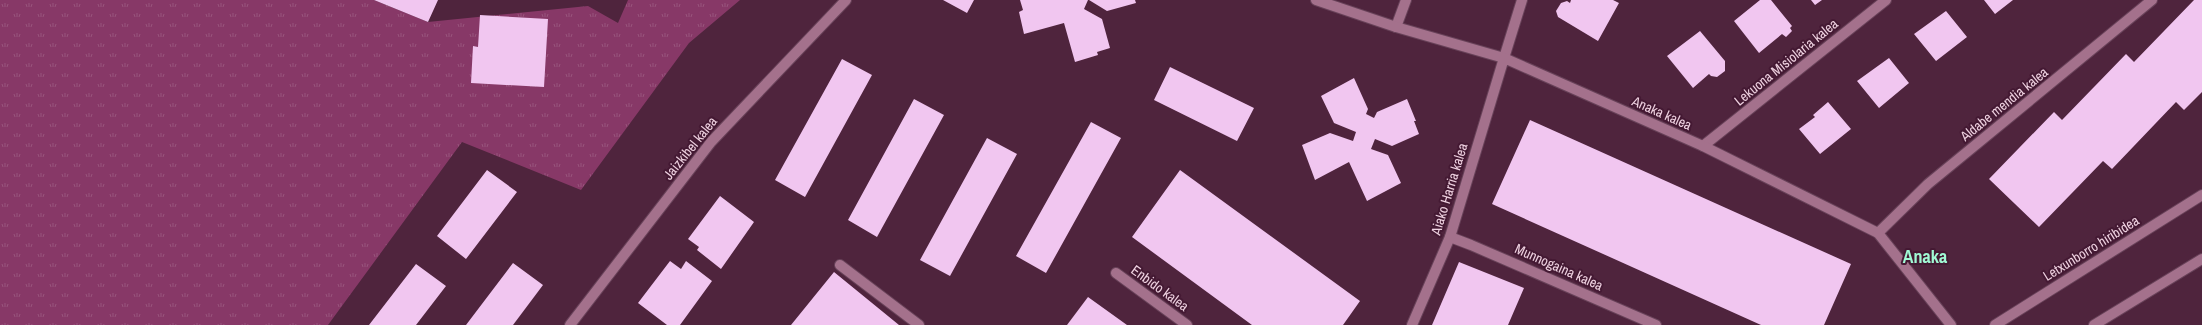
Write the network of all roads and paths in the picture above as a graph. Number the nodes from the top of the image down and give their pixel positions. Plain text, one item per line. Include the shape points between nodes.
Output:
1 (846, 0) edge
2 (1316, 0) edge
3 (1406, 0) edge
4 (1522, 0) edge
5 (1886, 0) edge
6 (2152, 0) edge
7 (1396, 27) junction
8 (1504, 58) junction
9 (1703, 146) junction
10 (2202, 195) edge
11 (1878, 234) junction
12 (1450, 237) junction
13 (2202, 259) edge
14 (840, 265) dead end
15 (1116, 274) dead end
16 (570, 325) edge
17 (919, 325) edge
18 (1187, 325) edge
19 (1412, 325) edge
20 (1656, 325) edge
21 (1951, 325) edge
22 (1995, 325) edge
23 (2094, 325) edge

1 - 16 street, Jaizkibel kalea via 711,142
2 - 7 street, Anaka kalea
3 - 7 street
4 - 8 street, Aiako Harria kalea
5 - 9 street, Lekuona Misiolaria kalea
6 - 11 street, Aldabe mendia kalea via 1928,184
7 - 8 street, Anaka kalea
8 - 9 street, Anaka kalea
8 - 12 street, Aiako Harria kalea
9 - 11 street, Anaka kalea
10 - 22 street, Letxunborro hiribidea
11 - 21 street, Anaka kalea
12 - 19 street, Aiako Harria kalea
12 - 20 street, Munnogaina kalea
13 - 23 street
14 - 17 street
15 - 18 street, Enbido kalea

